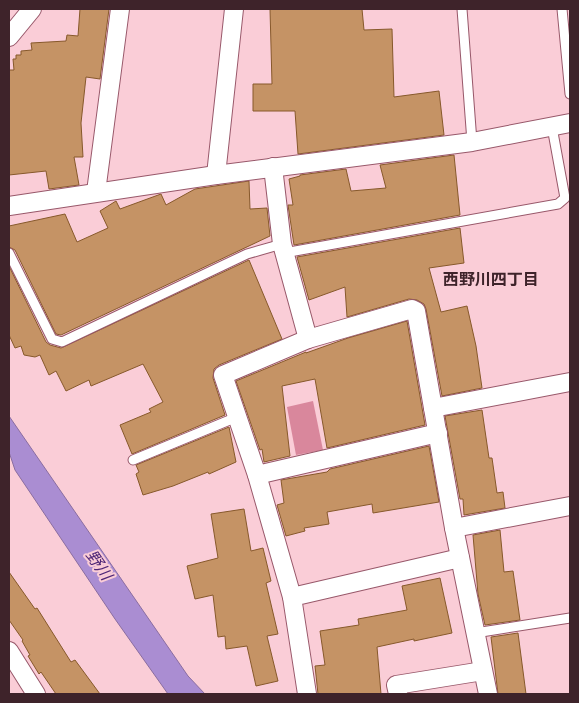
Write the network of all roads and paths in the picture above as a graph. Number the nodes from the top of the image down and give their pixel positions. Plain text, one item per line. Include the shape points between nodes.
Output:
1 (32, 9) edge
2 (120, 9) edge
3 (234, 9) edge
4 (462, 9) edge
5 (562, 9) edge
6 (15, 22) edge
7 (9, 37) edge
8 (570, 94) edge
9 (570, 124) edge
10 (552, 127) junction
11 (472, 142) junction
12 (273, 167) junction
13 (216, 175) junction
14 (96, 192) junction
15 (9, 206) edge
16 (283, 248) junction
17 (9, 254) edge
18 (308, 339) junction
19 (570, 382) edge
20 (433, 408) junction
21 (237, 417) junction
22 (438, 433) junction
23 (133, 460) dead end
24 (257, 474) junction
25 (570, 506) edge
26 (454, 528) junction
27 (460, 558) junction
28 (292, 596) junction
29 (570, 618) edge
30 (475, 633) junction
31 (9, 651) edge
32 (483, 671) junction
33 (36, 694) edge
34 (307, 694) edge
35 (398, 694) edge
36 (488, 694) edge

1 - 6 street
2 - 14 street
3 - 13 street
4 - 11 lane
5 - 8 lane
6 - 7 street
9 - 10 street
10 - 11 street
10 - 16 lane via 565,198 558,204
11 - 12 street
12 - 13 street
12 - 16 street
13 - 14 street
14 - 15 street
16 - 17 lane via 247,254 62,342 52,339
16 - 18 street
18 - 20 street via 412,308 416,311
18 - 21 street via 223,375
19 - 20 street
20 - 22 street
21 - 23 lane
21 - 24 street
22 - 24 street
22 - 26 street
24 - 28 street
25 - 26 street
26 - 27 street
27 - 28 street
27 - 30 street
28 - 34 street
29 - 30 lane
30 - 32 street
31 - 33 street
32 - 35 street via 396,685
32 - 36 street

